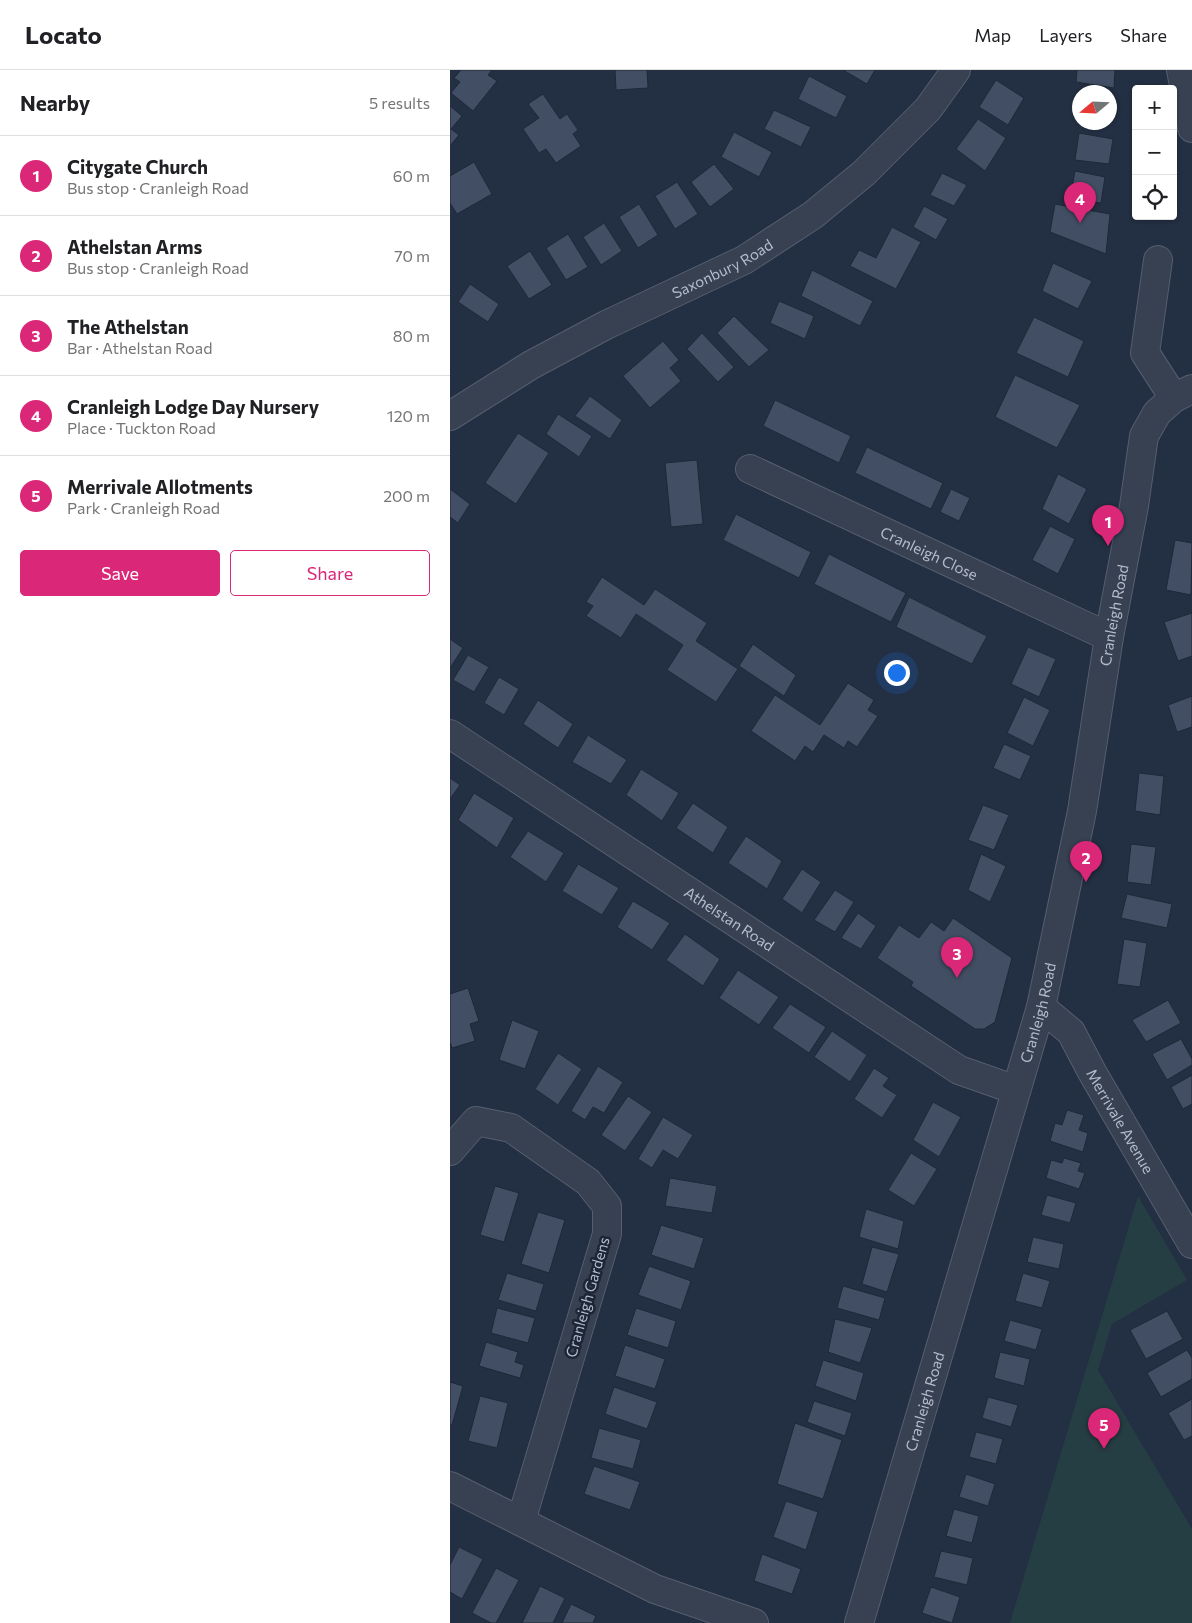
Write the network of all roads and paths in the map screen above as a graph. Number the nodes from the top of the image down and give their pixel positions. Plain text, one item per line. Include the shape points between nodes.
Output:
1 (956, 70) edge
2 (1181, 70) edge
3 (1192, 128) edge
4 (1158, 260) dead end
5 (1183, 393) edge
6 (450, 416) edge
7 (750, 469) dead end
8 (1108, 637) junction
9 (450, 734) edge
10 (1041, 1007) junction
11 (1016, 1090) junction
12 (450, 1150) edge
13 (1192, 1244) edge
14 (450, 1486) edge
15 (520, 1521) junction
16 (754, 1623) edge
17 (859, 1623) edge

1 - 6 street, Saxonbury Road via 921,115 864,173 812,215 744,260 531,365
2 - 3 street
4 - 5 street, Cranleigh Road via 1145,353
5 - 8 street, Cranleigh Road via 1156,413 1144,436
7 - 8 street, Cranleigh Close
8 - 10 street, Cranleigh Road via 1082,811
9 - 11 street, Athelstan Road via 959,1070
10 - 11 street, Cranleigh Road
10 - 13 street, Merrivale Avenue via 1071,1032
11 - 17 street, Cranleigh Road
12 - 15 street, Cranleigh Gardens via 476,1121 511,1128 588,1182 607,1206 607,1234
14 - 15 street
15 - 16 street via 656,1589

